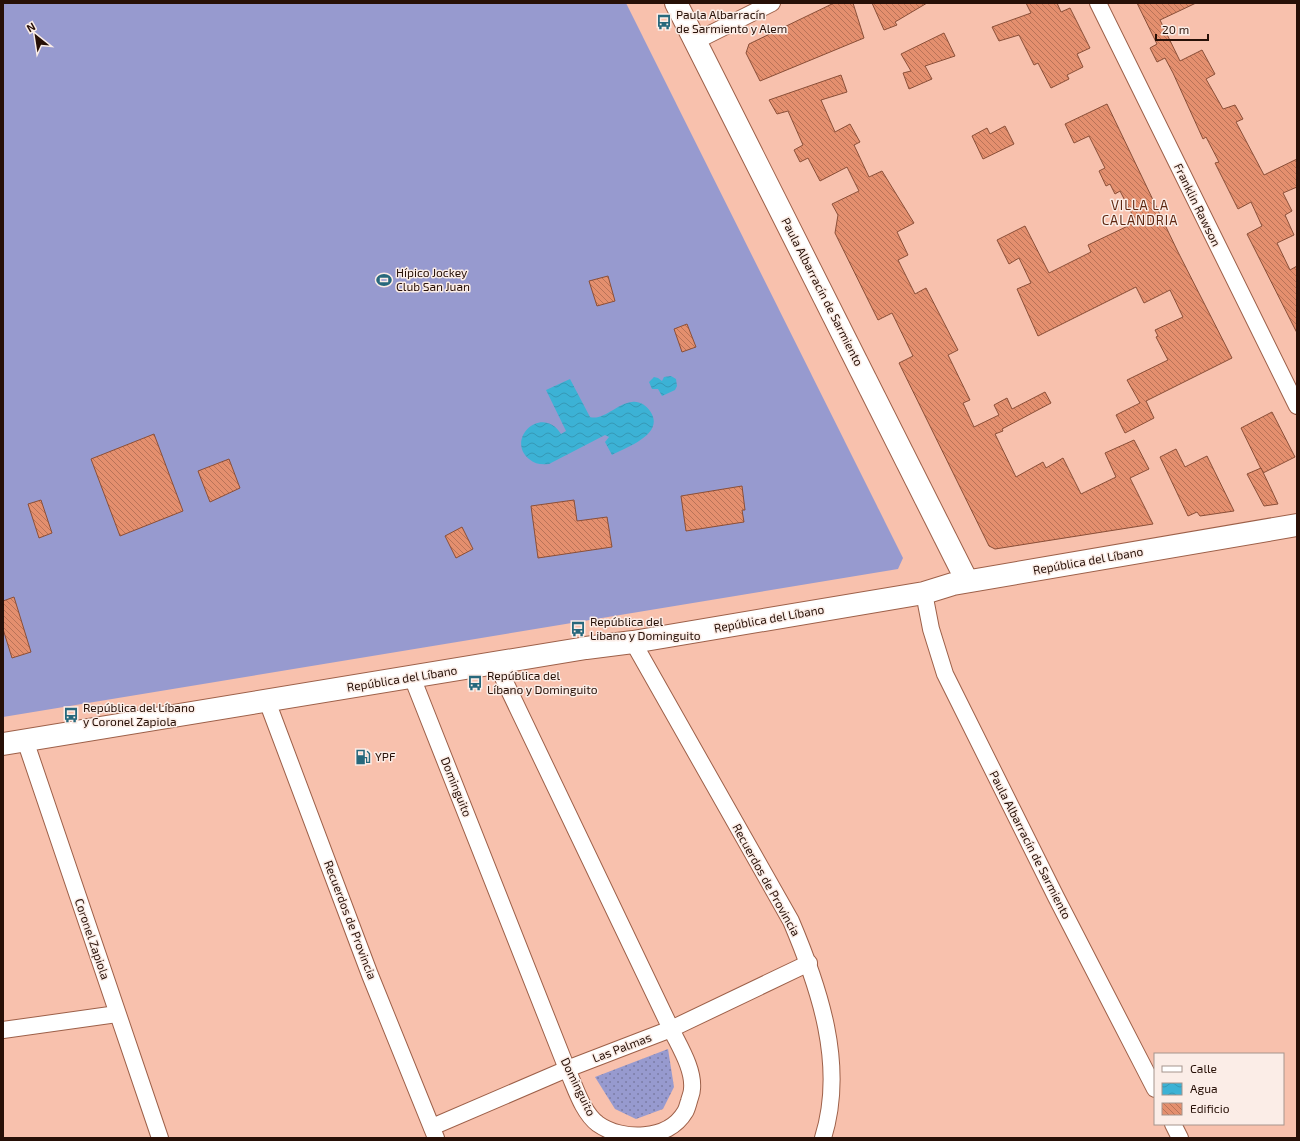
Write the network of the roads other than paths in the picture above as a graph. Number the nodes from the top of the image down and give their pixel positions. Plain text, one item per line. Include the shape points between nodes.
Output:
1 (676, 3) edge
2 (772, 3) edge
3 (1098, 3) edge
4 (696, 41) junction
5 (1297, 406) edge
6 (1297, 525) edge
7 (967, 581) junction
8 (924, 593) junction
9 (633, 642) junction
10 (496, 663) junction
11 (412, 677) junction
12 (267, 701) junction
13 (25, 740) junction
14 (3, 744) edge
15 (809, 963) junction
16 (117, 1014) junction
17 (671, 1029) junction
18 (3, 1030) edge
19 (567, 1068) junction
20 (1154, 1087) edge
21 (1174, 1125) edge
22 (434, 1133) edge
23 (160, 1138) edge
24 (823, 1138) edge
25 (1180, 1138) edge

1 - 4 main road, Paula Albarracín de Sarmiento
2 - 4 street
3 - 5 street, Franklin Rawson
4 - 7 main road, Paula Albarracín de Sarmiento
6 - 7 main road, República del Líbano
7 - 8 main road, República del Líbano
8 - 9 main road, República del Líbano
8 - 20 street, Paula Albarracín de Sarmiento via 931,629 945,674
9 - 10 main road, República del Líbano
9 - 15 street, Recuerdos de Provincia via 790,921
10 - 11 main road, República del Líbano
10 - 17 street, Dominguito
11 - 12 main road, República del Líbano
11 - 19 street, Dominguito
12 - 13 main road, República del Líbano
12 - 22 street, Recuerdos de Provincia
13 - 14 main road, República del Líbano
13 - 16 street, Coronel Zapiola
15 - 17 street, Las Palmas
15 - 24 street, Recuerdos de Provincia via 829,1044 830,1101
16 - 18 street
16 - 23 street, Coronel Zapiola
17 - 19 street, Las Palmas
17 - 19 street, Dominguito via 689,1069 692,1089 685,1112 669,1128 651,1135 628,1137 610,1132 597,1124 588,1114
19 - 22 street, Las Palmas
21 - 25 street

